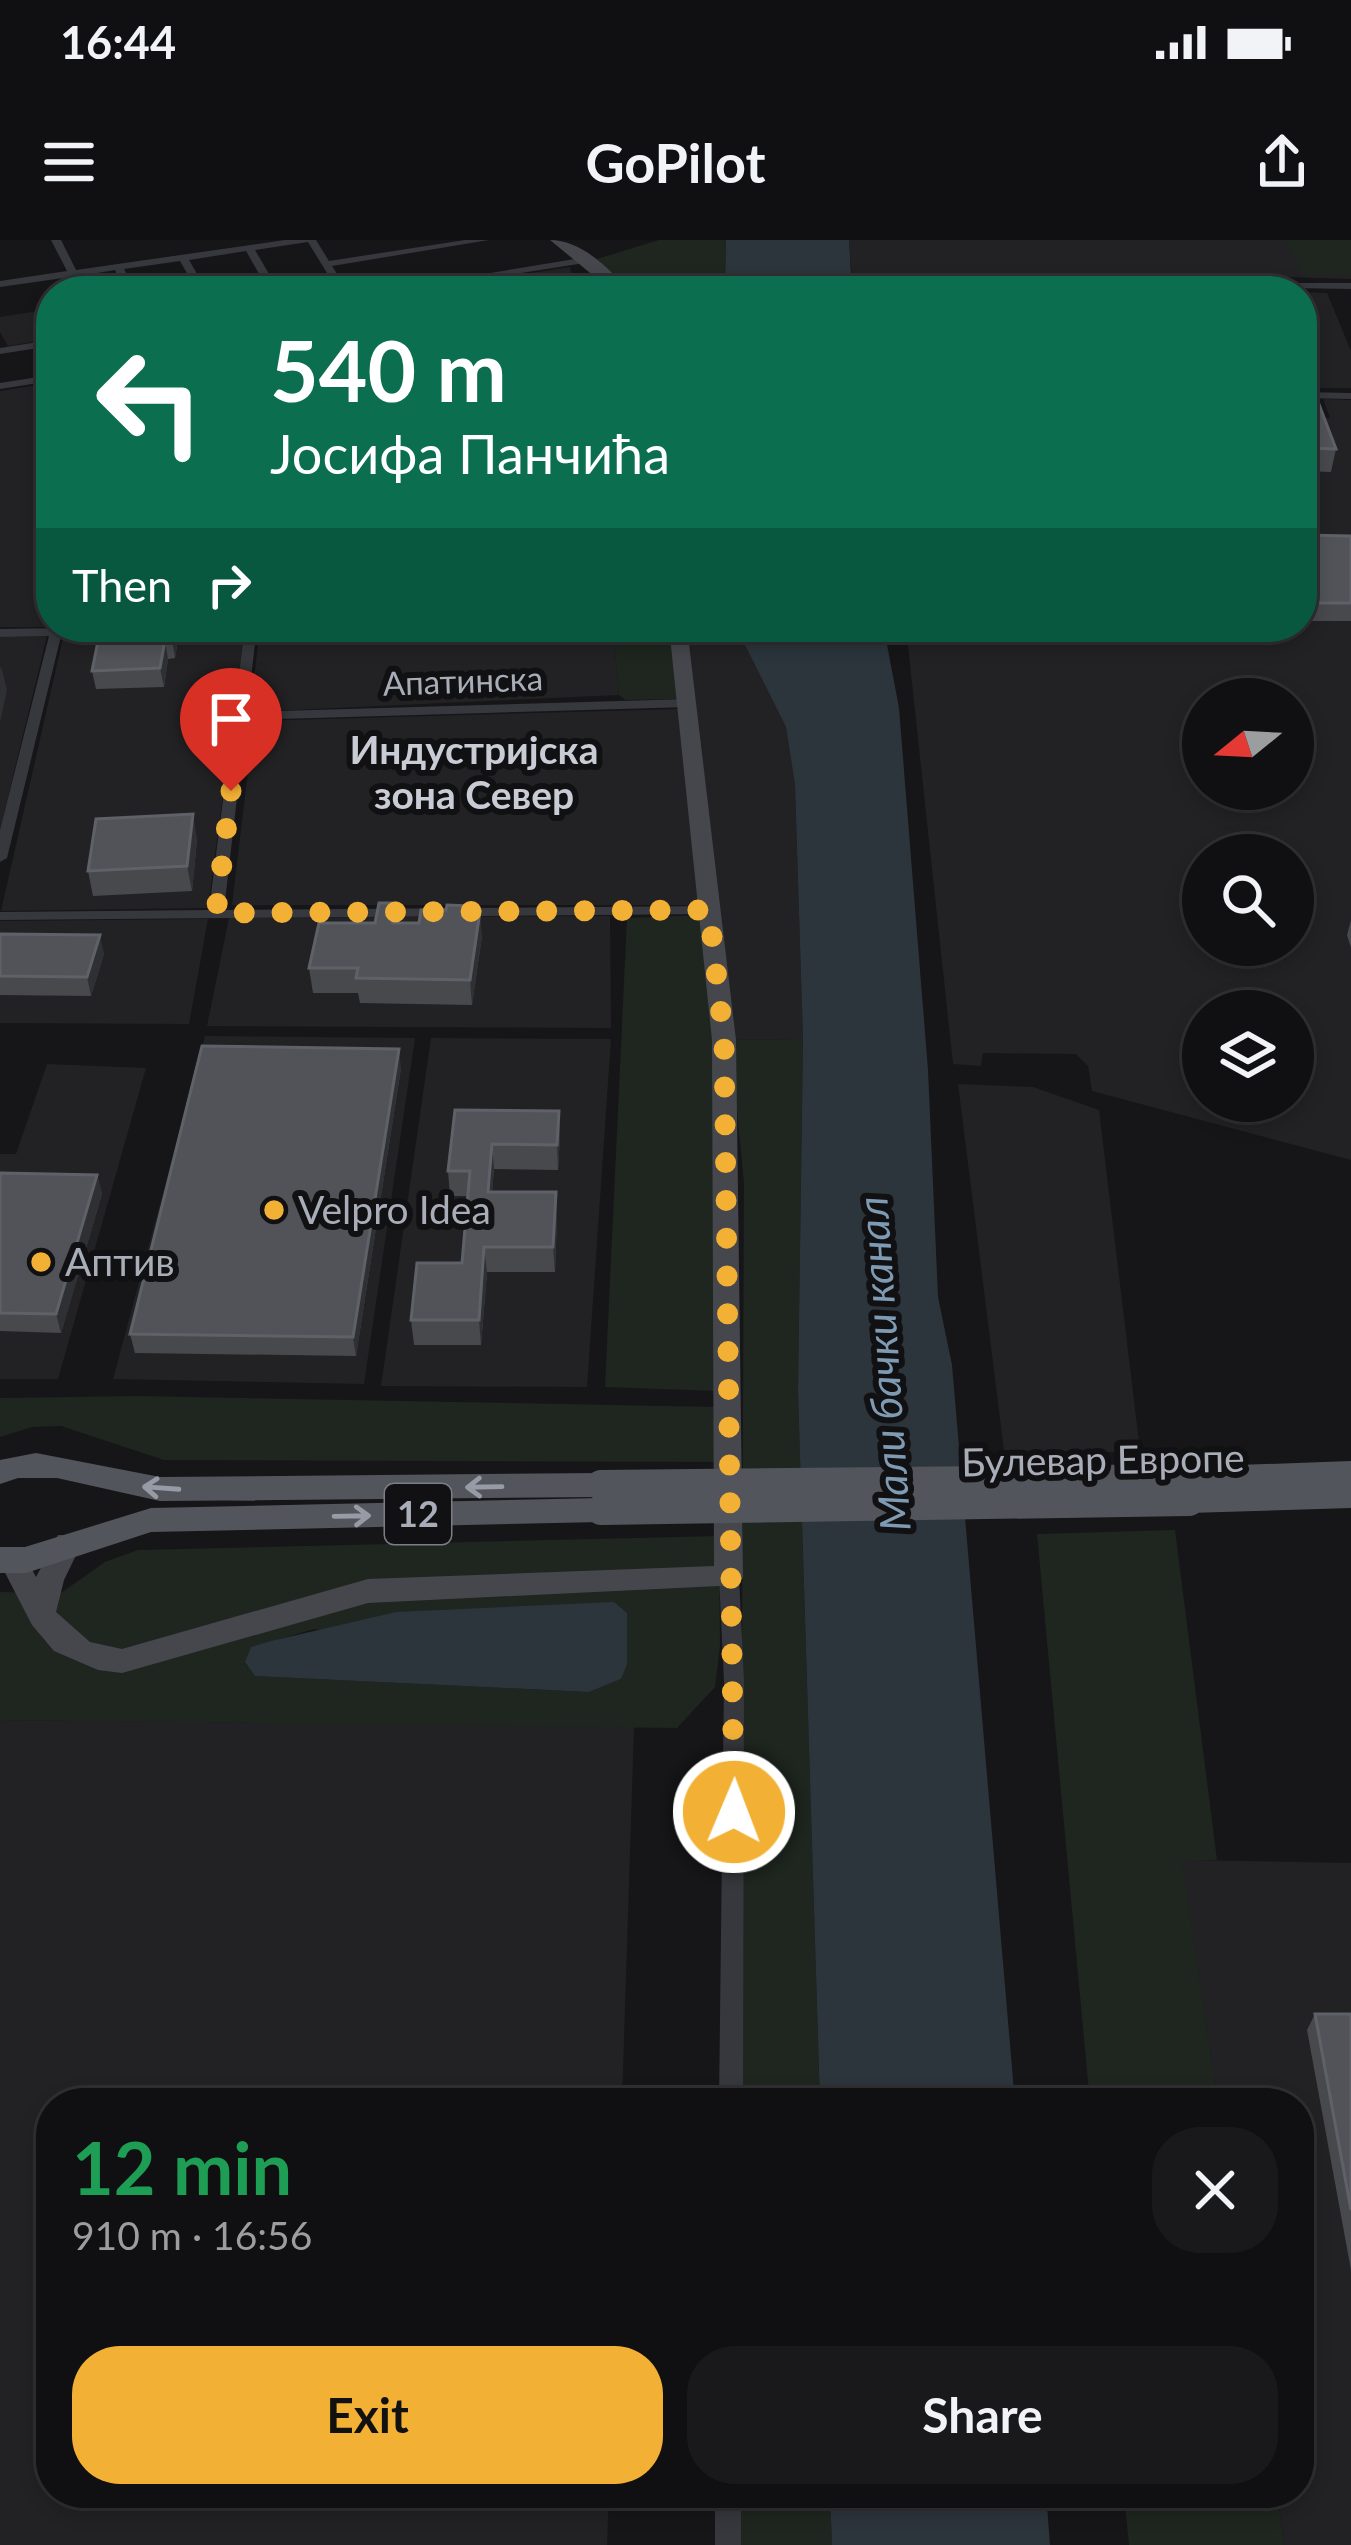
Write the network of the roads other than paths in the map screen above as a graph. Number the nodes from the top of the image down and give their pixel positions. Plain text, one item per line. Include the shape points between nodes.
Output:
1 (56, 240) edge
2 (308, 240) edge
3 (484, 240) edge
4 (556, 240) edge
5 (249, 248) junction
6 (183, 257) junction
7 (587, 260) junction
8 (326, 264) junction
9 (118, 266) junction
10 (73, 273) junction
11 (53, 276) edge
12 (74, 276) edge
13 (123, 276) edge
14 (194, 276) edge
15 (265, 276) edge
16 (334, 276) edge
17 (483, 276) edge
18 (605, 276) edge
19 (36, 279) edge
20 (0, 284) edge
21 (1317, 286) edge
22 (1351, 286) edge
23 (36, 345) edge
24 (0, 351) edge
25 (36, 380) edge
26 (0, 386) edge
27 (1317, 395) edge
28 (1351, 396) edge
29 (36, 632) edge
30 (0, 633) edge
31 (54, 642) edge
32 (249, 642) edge
33 (680, 642) edge
34 (688, 704) junction
35 (240, 716) junction
36 (0, 858) edge
37 (709, 910) junction
38 (216, 913) junction
39 (0, 916) edge
40 (70, 1469) junction
41 (0, 1472) edge
42 (1351, 1473) edge
43 (1187, 1490) junction
44 (1351, 1496) edge
45 (601, 1498) junction
46 (65, 1545) junction
47 (7, 1561) edge
48 (729, 1577) junction
49 (41, 1612) junction
50 (731, 2088) edge
51 (728, 2508) edge
52 (728, 2545) edge

1 - 10 street
2 - 5 street
2 - 8 street
3 - 8 street
4 - 7 street
5 - 6 street
5 - 15 street
6 - 9 street
6 - 14 street
7 - 17 street
7 - 18 street
8 - 16 street
9 - 10 street
9 - 13 street
10 - 11 street
10 - 12 street
19 - 20 street
21 - 22 street
23 - 24 street
25 - 26 street
27 - 28 street
29 - 30 street
31 - 36 street
32 - 35 street
33 - 34 street
34 - 35 street, Апатинска
34 - 37 street
35 - 38 street
37 - 38 street
37 - 48 street via 724,1040
38 - 39 street
40 - 41 main road, Булевар Европе / 12 via 30,1462
45 -> 40 main road, Булевар Европе / 12 via 160,1490
40 - 46 main road via 91,1494 90,1511
42 - 43 main road, Булевар Европе / 12
43 - 44 main road, Булевар Европе / 12
43 - 45 main road, Булевар Европе / 12, bridge
46 -> 45 main road, Булевар Европе / 12 via 151,1520
46 - 47 main road, Булевар Европе / 12
46 - 49 street
47 - 49 street
48 - 49 street via 368,1592 122,1661 73,1651
48 - 50 street
51 - 52 street

